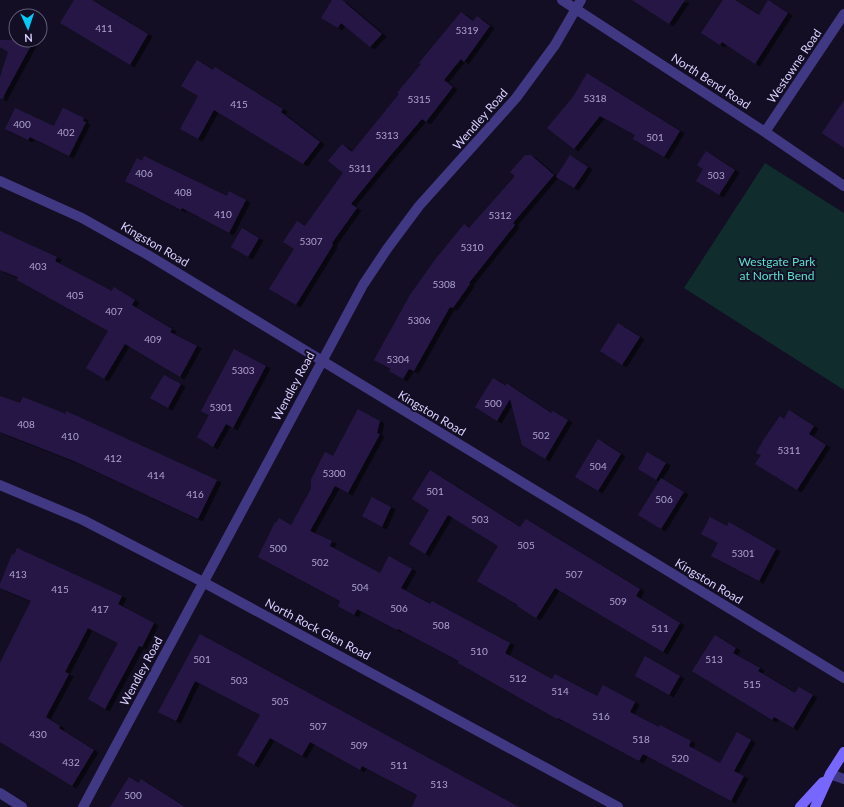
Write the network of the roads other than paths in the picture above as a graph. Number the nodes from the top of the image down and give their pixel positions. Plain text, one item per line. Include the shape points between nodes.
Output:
1 (562, 0) edge
2 (578, 4) edge
3 (844, 14) edge
4 (765, 132) junction
5 (0, 181) edge
6 (844, 186) edge
7 (321, 361) junction
8 (0, 485) edge
9 (203, 582) junction
10 (844, 678) edge
11 (844, 752) edge
12 (830, 774) junction
13 (844, 779) edge
14 (0, 793) edge
15 (22, 807) edge
16 (83, 807) edge
17 (618, 807) edge
18 (800, 807) edge
19 (815, 807) edge

1 - 2 street, North Bend Road
2 - 4 street, North Bend Road
2 - 7 street, Wendley Road via 555,45 516,98 419,206 387,249 363,285
3 - 4 street, Westowne Road
4 - 6 street, North Bend Road
5 - 7 street, Kingston Road via 89,221
7 - 9 street, Wendley Road
7 - 10 street, Kingston Road
8 - 9 street, North Rock Glen Road via 83,520
9 - 16 street, Wendley Road
9 - 17 street, North Rock Glen Road
11 - 12 main road
12 - 13 street
12 - 18 main road
12 - 19 main road
14 - 15 street

